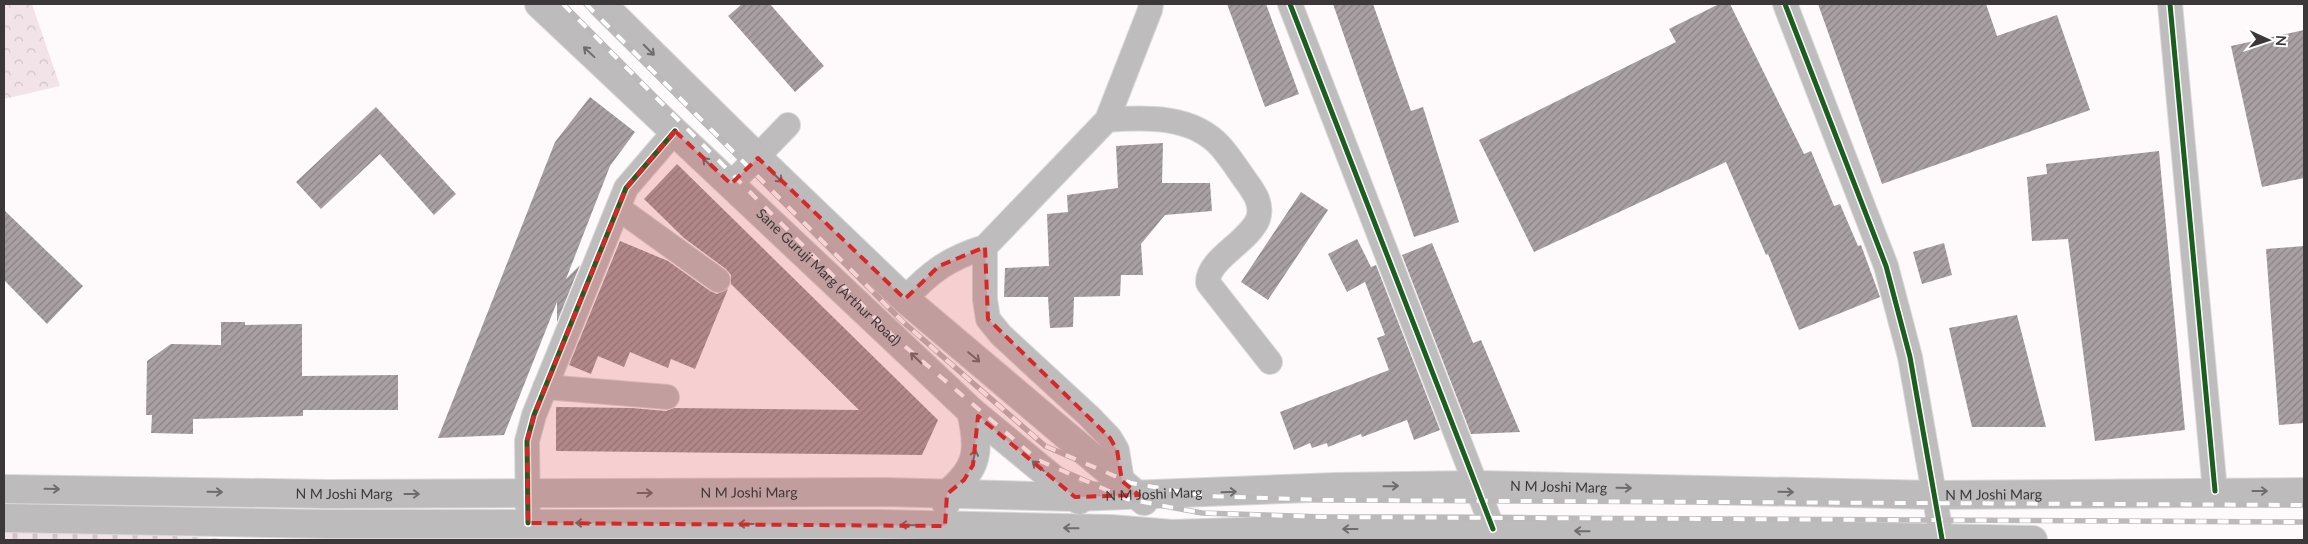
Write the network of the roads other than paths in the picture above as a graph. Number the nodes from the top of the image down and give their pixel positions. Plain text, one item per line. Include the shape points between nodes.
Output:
1 (540, 4) edge
2 (602, 4) edge
3 (1150, 4) edge
4 (1290, 4) edge
5 (1785, 4) edge
6 (2170, 4) edge
7 (1107, 120) junction
8 (788, 125) dead end
9 (676, 131) junction
10 (758, 158) junction
11 (731, 184) junction
12 (618, 208) junction
13 (815, 213) junction
14 (791, 239) junction
15 (985, 247) junction
16 (718, 280) dead end
17 (905, 299) junction
18 (1270, 362) dead end
19 (545, 387) junction
20 (668, 397) dead end
21 (972, 411) junction
22 (1475, 485) junction
23 (4, 488) edge
24 (1130, 488) junction
25 (2215, 492) junction
26 (2304, 492) edge
27 (328, 494) junction
28 (527, 494) junction
29 (947, 494) junction
30 (1935, 495) junction
31 (1075, 497) junction
32 (4, 518) edge
33 (528, 523) junction
34 (327, 524) junction
35 (945, 526) junction
36 (1493, 529) junction
37 (880, 532) edge
38 (1118, 535) edge
39 (1299, 535) edge
40 (1176, 537) edge
41 (1942, 539) edge
42 (2033, 540) edge

9 -> 1 main road, Sane Guruji Marg (Arthur Road)
2 -> 10 main road
3 - 7 street
4 - 22 street
5 - 30 street via 1886,266 1910,356
6 - 25 street
7 - 15 street
7 - 18 street via 1148,117 1180,123 1208,136 1221,146 1258,198 1258,217 1248,235 1211,269 1208,283
8 - 10 street
11 -> 9 main road, Sane Guruji Marg (Arthur Road)
9 - 12 street via 626,188
10 - 11 street
10 -> 13 main road
11 - 14 main road, Sane Guruji Marg (Arthur Road)
12 - 16 street
12 - 19 street
13 - 14 main road
13 - 17 main road
21 -> 14 main road, Sane Guruji Marg (Arthur Road)
15 - 17 street via 939,266
15 - 24 street via 988,319 1110,438
17 -> 24 main road
19 - 20 street
19 - 28 street via 527,441
29 -> 21 main road via 964,480 973,465 977,435
31 -> 21 main road, Sane Guruji Marg (Arthur Road)
24 -> 22 main road, N M Joshi Marg
22 -> 30 main road, N M Joshi Marg
22 - 36 street
23 -> 27 main road, N M Joshi Marg
24 - 31 main road, N M Joshi Marg
24 - 40 main road
25 -> 26 main road, N M Joshi Marg
25 - 30 main road, N M Joshi Marg
27 -> 28 main road, N M Joshi Marg
27 - 34 main road
28 -> 29 main road, N M Joshi Marg
28 - 33 street
29 - 31 main road, N M Joshi Marg
29 - 35 main road
30 - 41 street
31 - 38 main road, Sane Guruji Marg (Arthur Road)
32 - 34 main road
33 - 34 main road
37 -> 33 main road
35 -> 37 main road
38 -> 35 main road
36 -> 39 main road
41 -> 36 main road
38 - 40 main road
39 - 40 main road
41 - 42 main road

